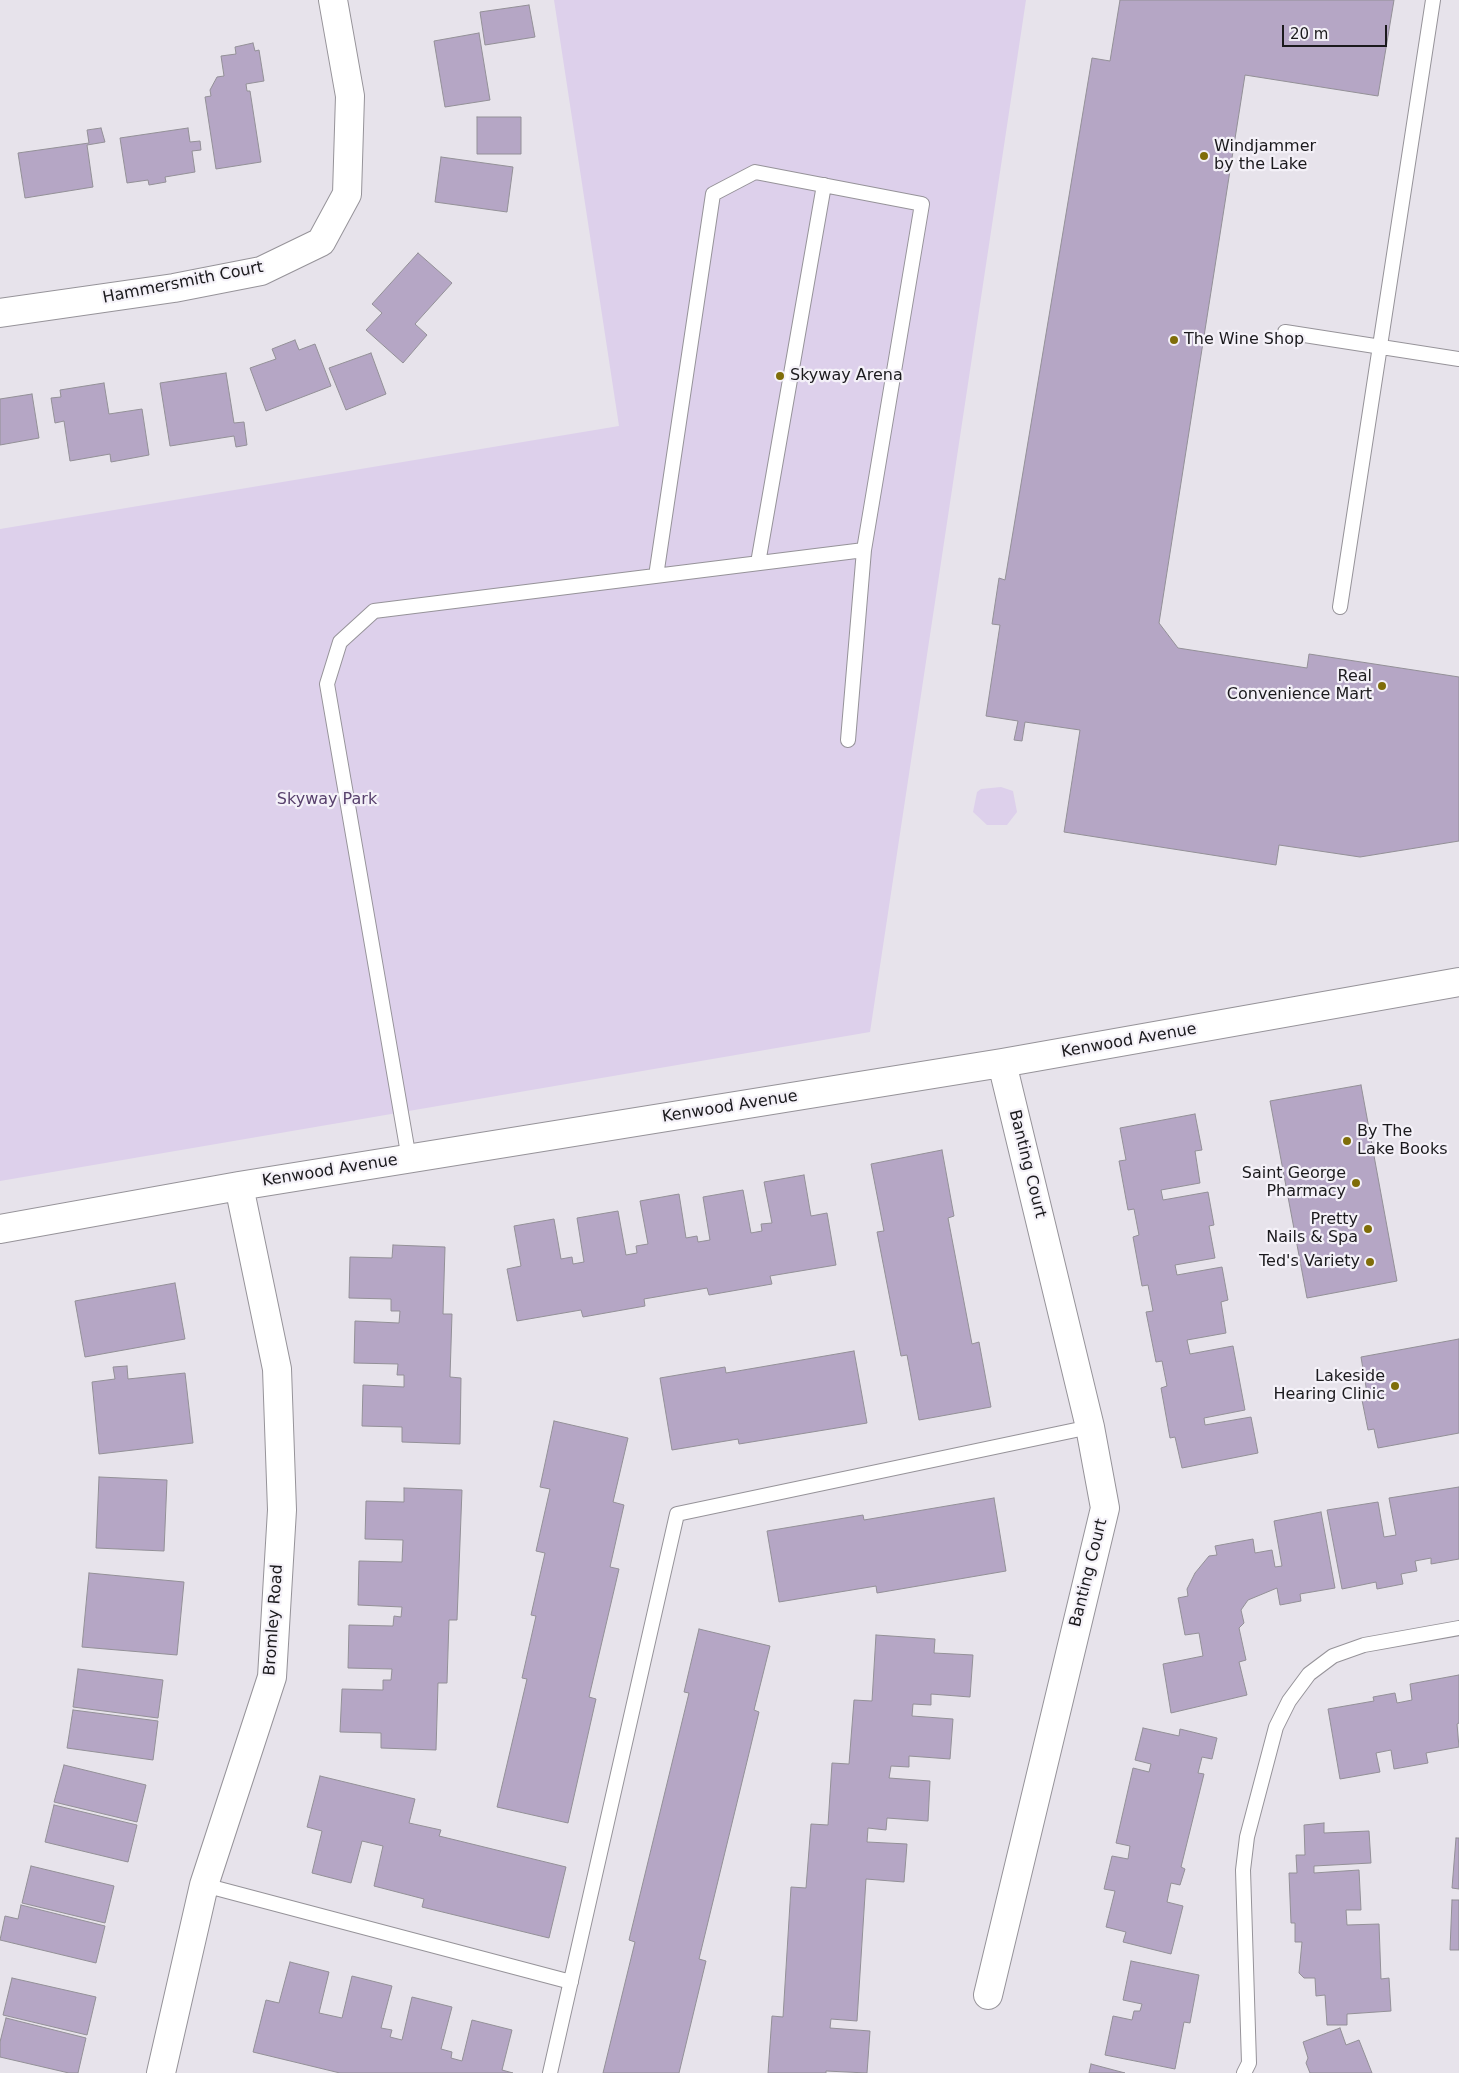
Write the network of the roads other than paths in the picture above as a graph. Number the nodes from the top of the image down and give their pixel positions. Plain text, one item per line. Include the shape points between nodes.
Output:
1 (334, 0) edge
2 (1433, 0) edge
3 (824, 185) junction
4 (0, 313) edge
5 (1285, 332) dead end
6 (1380, 347) junction
7 (1459, 359) edge
8 (864, 550) junction
9 (758, 563) junction
10 (656, 576) junction
11 (1340, 607) dead end
12 (848, 740) dead end
13 (1459, 982) edge
14 (1002, 1063) junction
15 (409, 1159) junction
16 (239, 1186) junction
17 (0, 1229) edge
18 (1090, 1427) junction
19 (1459, 1628) edge
20 (204, 1884) junction
21 (571, 1982) junction
22 (988, 1995) dead end
23 (161, 2073) edge
24 (550, 2073) edge
25 (1244, 2073) edge

1 - 4 street, Hammersmith Court via 350,96 347,194 321,242 261,271 174,288
2 - 6 lane
3 - 8 lane via 922,204
3 - 9 lane
3 - 10 lane via 755,172 713,194
5 - 6 lane
6 - 7 lane
6 - 11 lane
8 - 9 lane
8 - 12 lane
9 - 10 lane
10 - 15 lane via 374,612 340,642 326,684
13 - 14 street, Kenwood Avenue
14 - 15 street, Kenwood Avenue
14 - 18 street, Banting Court
15 - 16 street, Kenwood Avenue
16 - 17 street, Kenwood Avenue
16 - 20 street, Bromley Road via 277,1369 282,1510 272,1677
18 - 21 lane via 677,1514
18 - 22 street, Banting Court via 1105,1508
19 - 25 lane via 1364,1645 1333,1656 1309,1674 1276,1726 1247,1837 1243,1870 1249,2063
20 - 21 lane
20 - 23 street, Bromley Road
21 - 24 lane

